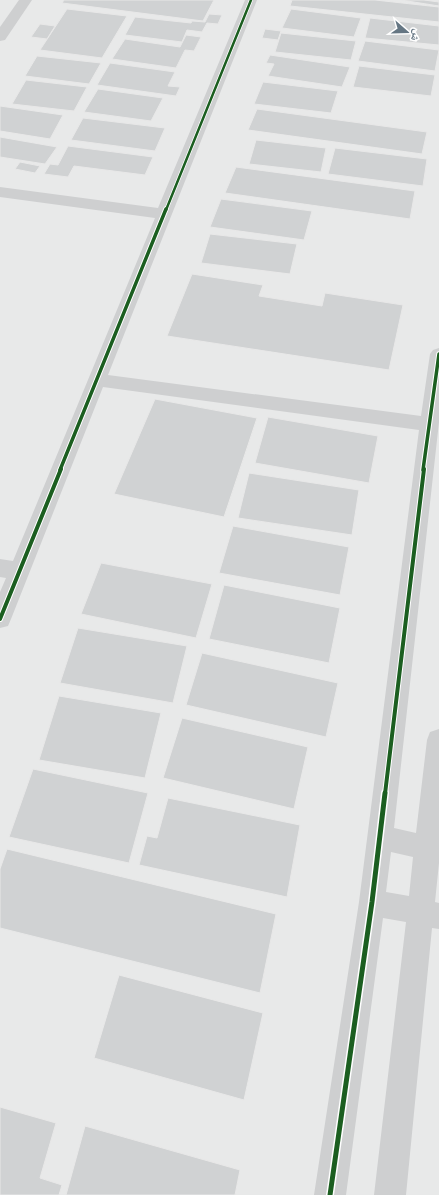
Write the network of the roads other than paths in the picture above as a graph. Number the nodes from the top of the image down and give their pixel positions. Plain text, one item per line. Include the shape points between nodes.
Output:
1 (26, 0) edge
2 (251, 0) edge
3 (0, 37) edge
4 (0, 192) edge
5 (164, 214) junction
6 (439, 354) edge
7 (97, 380) junction
8 (429, 424) junction
9 (10, 569) edge
10 (0, 619) edge
11 (439, 740) edge
12 (379, 837) junction
13 (433, 848) edge
14 (372, 902) junction
15 (430, 914) edge
16 (330, 1195) edge
17 (390, 1195) edge

1 - 3 street
2 - 5 street
4 - 5 street
5 - 7 street
6 - 8 street
7 - 8 street
7 - 9 street
8 - 12 street
9 - 10 street
11 - 13 street
12 - 13 street
12 - 14 street
13 - 15 street
14 - 15 street
14 - 16 street
15 - 17 street

